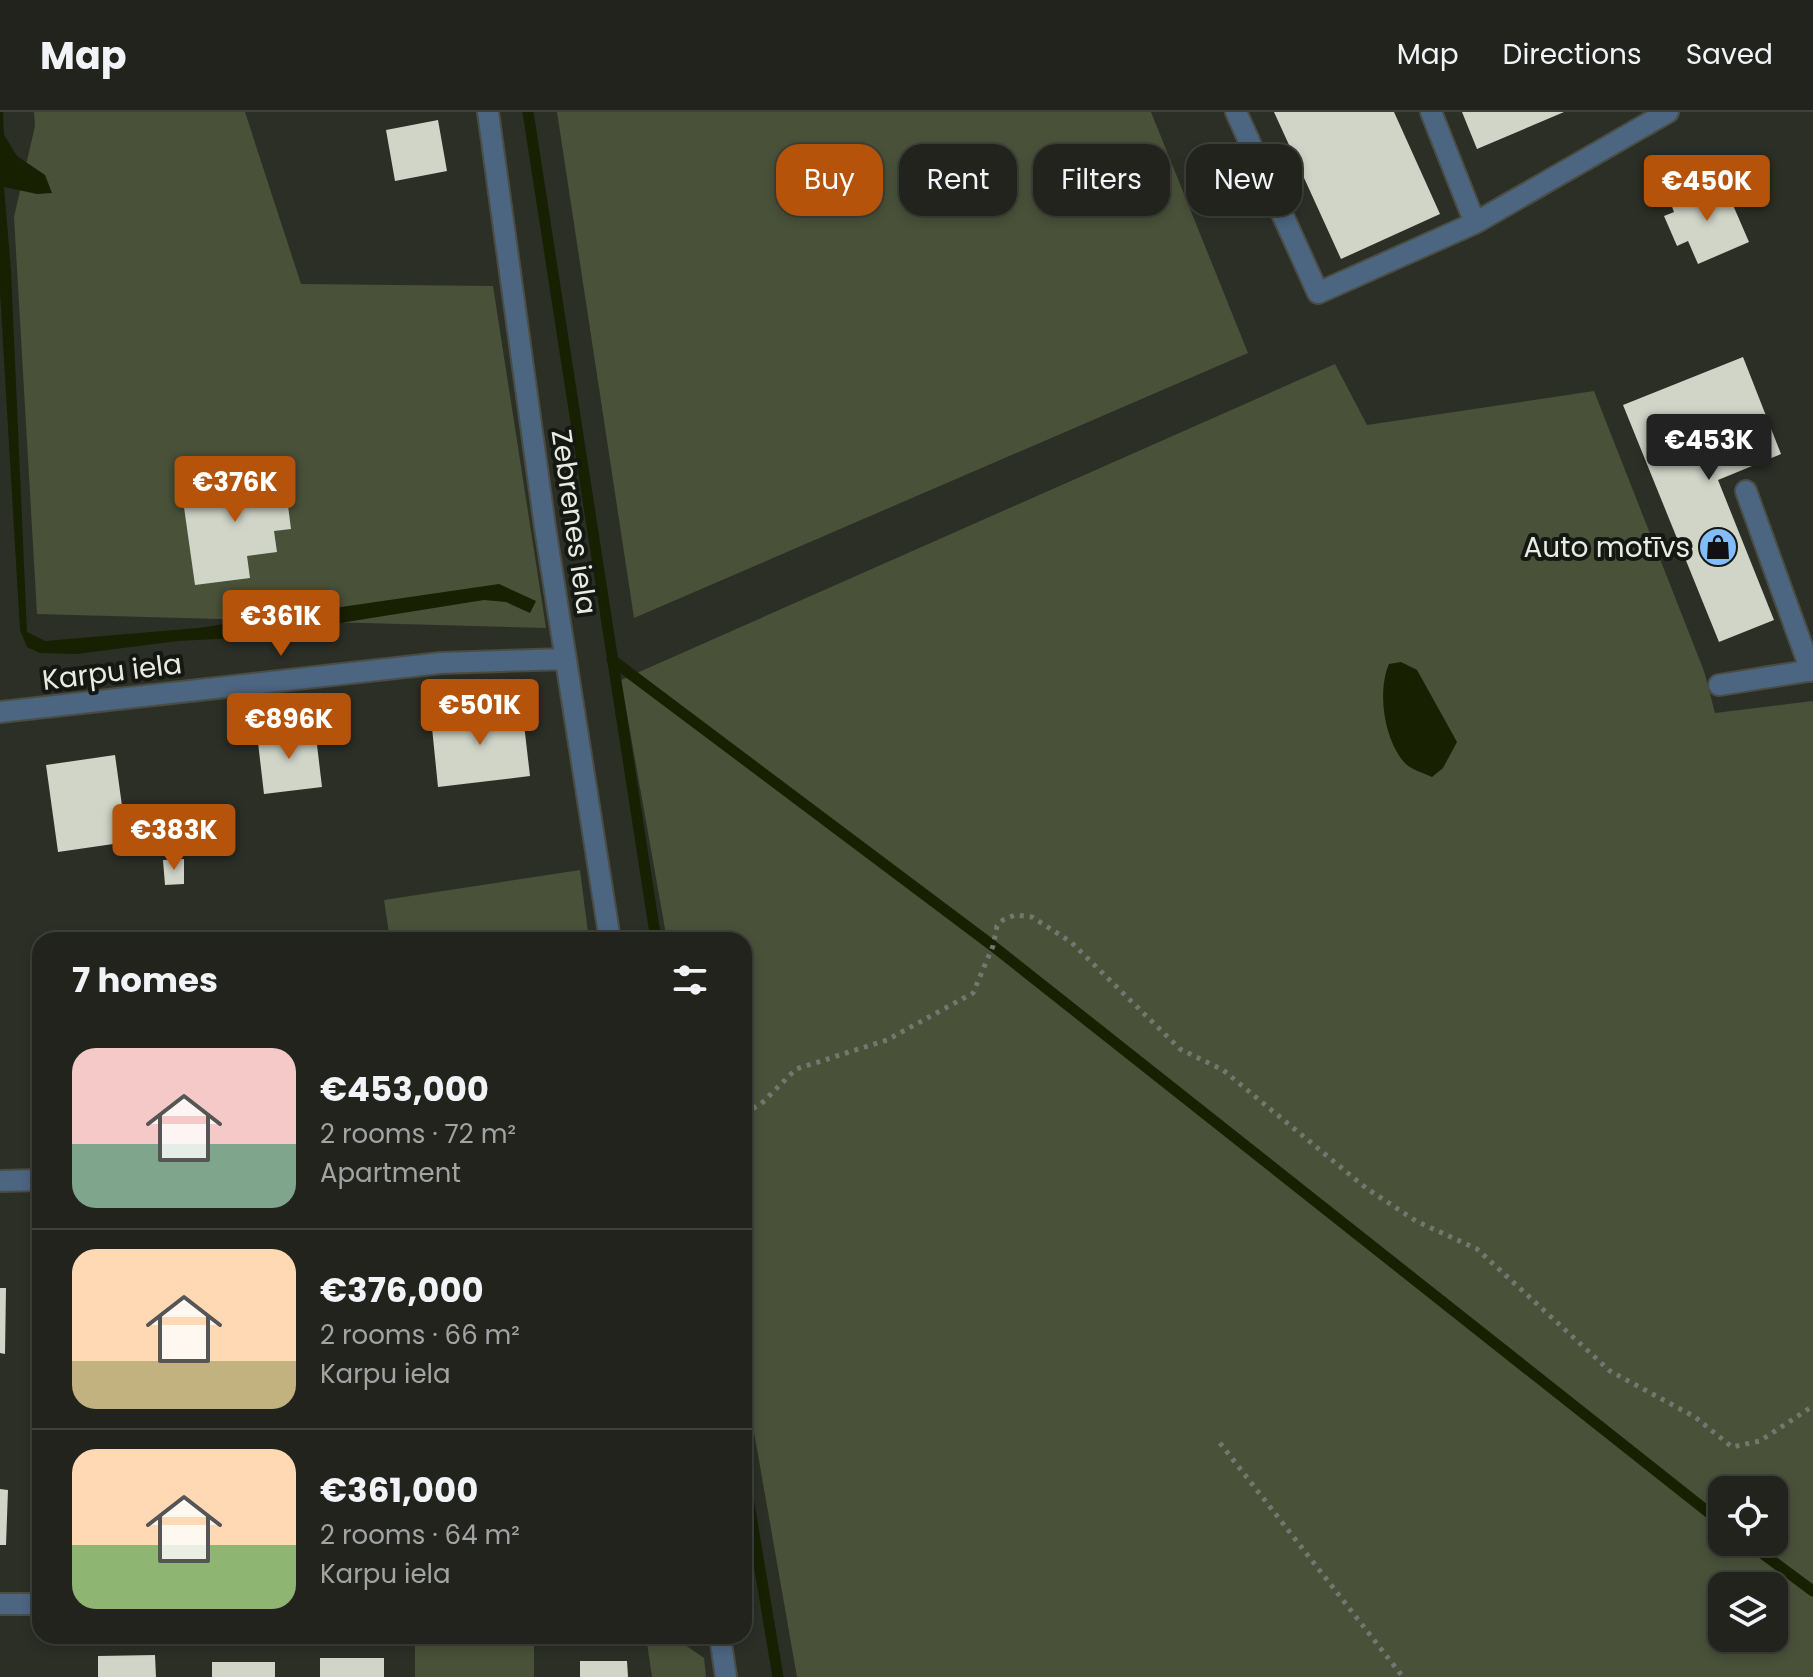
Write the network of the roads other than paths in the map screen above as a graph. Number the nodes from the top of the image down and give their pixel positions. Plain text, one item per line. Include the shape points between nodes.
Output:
1 (488, 112) edge
2 (1236, 112) edge
3 (1431, 112) edge
4 (1668, 112) edge
5 (1475, 223) junction
6 (1746, 491) dead end
7 (566, 659) junction
8 (1812, 670) edge
9 (1719, 685) dead end
10 (0, 712) edge
11 (609, 932) edge
12 (32, 1180) edge
13 (0, 1181) edge
14 (0, 1604) edge
15 (32, 1604) edge
16 (721, 1644) edge
17 (726, 1677) edge

1 - 7 street, Zebrenes iela
2 - 5 street via 1318,293
3 - 5 street
4 - 5 street
6 - 8 street
7 - 10 street, Karpu iela via 441,663
7 - 11 street, Zebrenes iela
8 - 9 street
12 - 13 street
14 - 15 street
16 - 17 street

